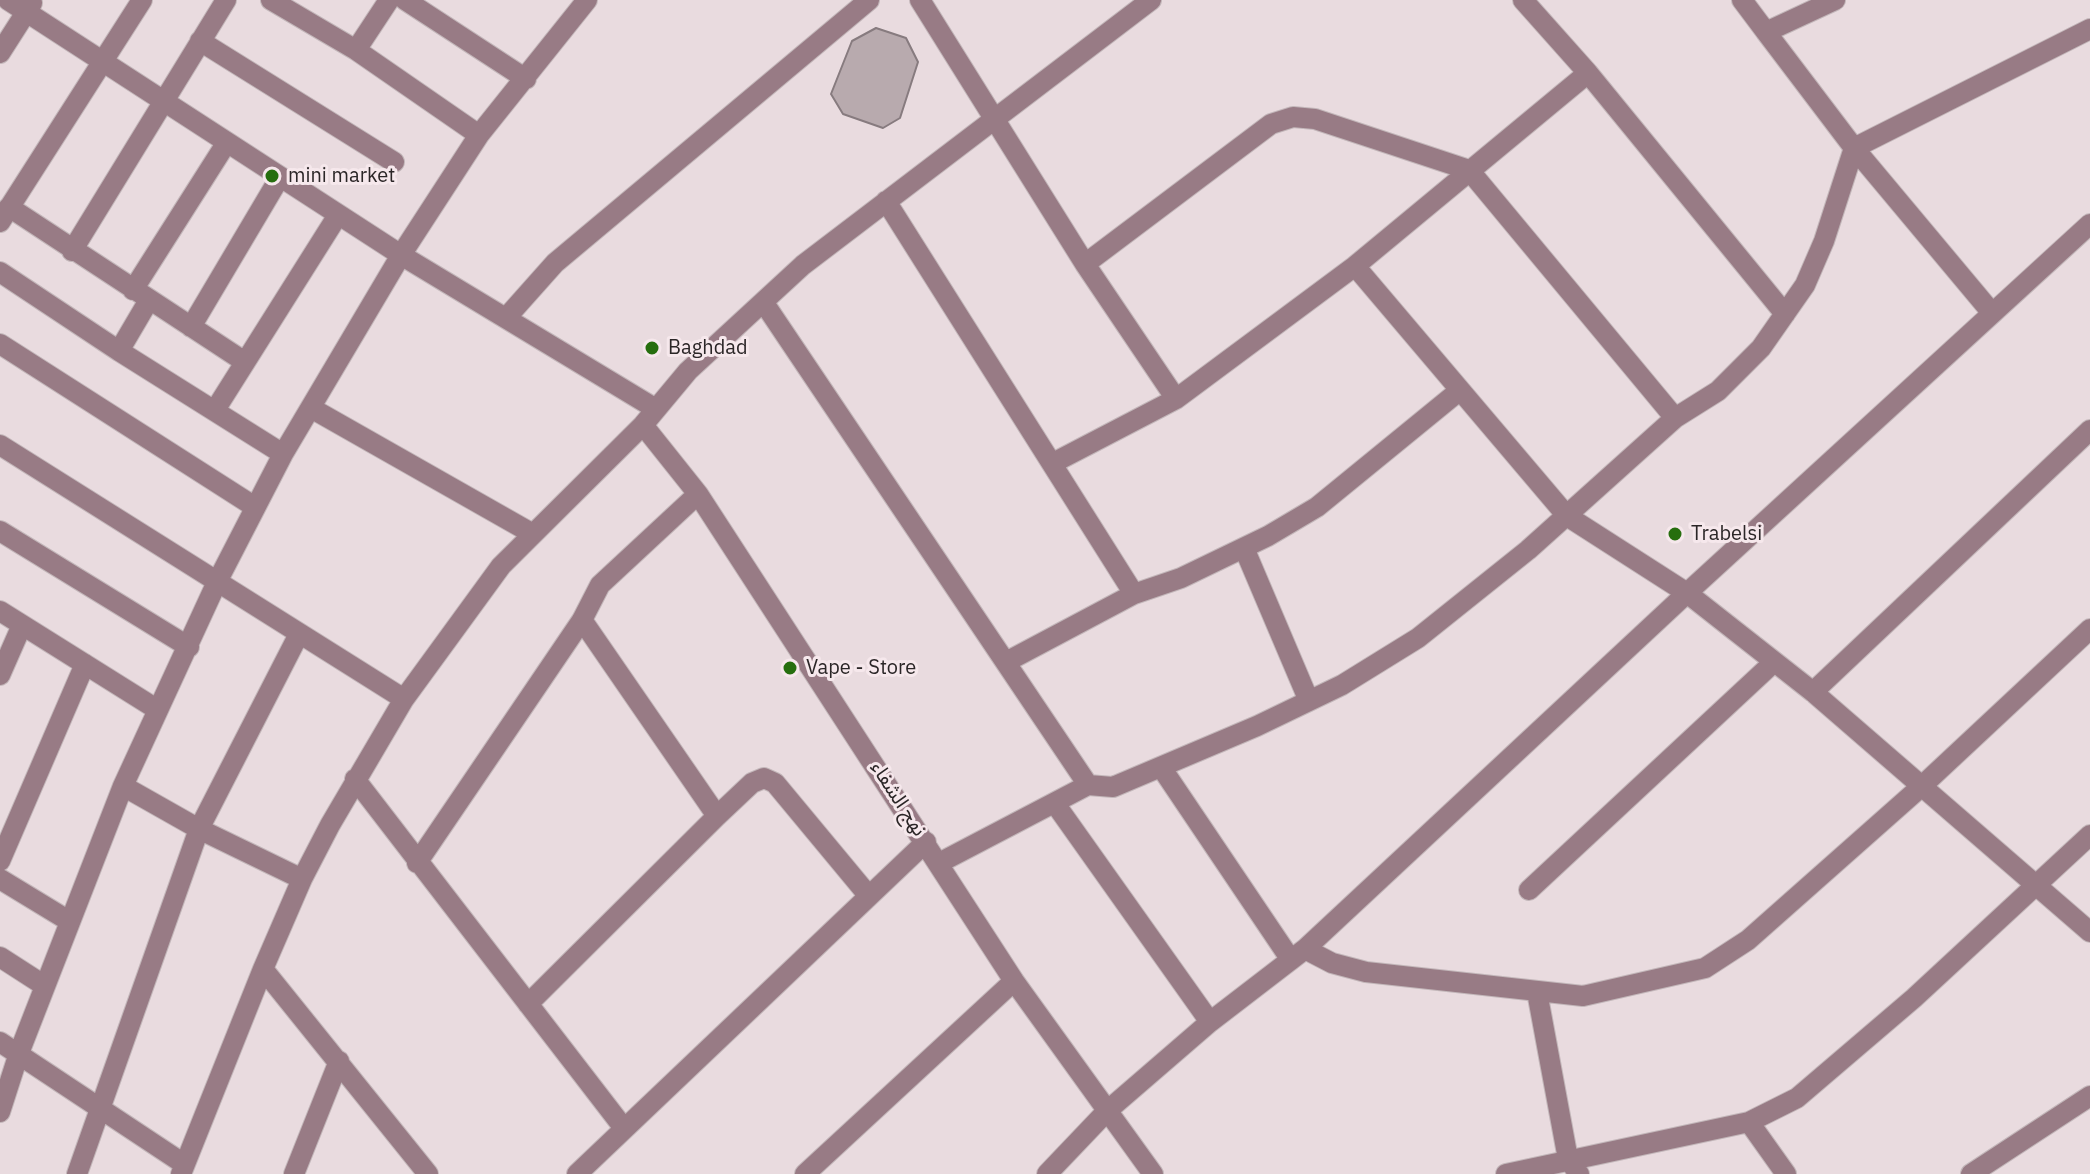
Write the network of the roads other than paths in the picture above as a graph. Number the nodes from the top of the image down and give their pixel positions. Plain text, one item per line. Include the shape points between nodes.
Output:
1 (8, 0) edge
2 (142, 0) edge
3 (226, 0) edge
4 (271, 0) edge
5 (389, 0) edge
6 (405, 0) edge
7 (587, 0) edge
8 (869, 0) edge
9 (920, 0) edge
10 (1523, 0) edge
11 (1742, 0) edge
12 (1835, 0) edge
13 (1144, 2) edge
14 (30, 6) edge
15 (302, 8) edge
16 (2090, 29) edge
17 (1766, 32) junction
18 (200, 41) junction
19 (356, 50) junction
20 (0, 53) edge
21 (104, 61) junction
22 (1588, 73) junction
23 (526, 79) junction
24 (165, 103) junction
25 (995, 123) junction
26 (479, 135) junction
27 (227, 142) junction
28 (1854, 148) junction
29 (394, 162) dead end
30 (1469, 170) junction
31 (280, 177) junction
32 (886, 201) junction
33 (5, 215) edge
34 (338, 215) junction
35 (2090, 224) edge
36 (72, 251) junction
37 (401, 255) junction
38 (1085, 264) junction
39 (1355, 266) junction
40 (0, 272) edge
41 (141, 295) junction
42 (764, 303) junction
43 (1992, 313) junction
44 (1785, 314) junction
45 (506, 318) junction
46 (191, 327) junction
47 (0, 344) edge
48 (119, 351) junction
49 (245, 362) junction
50 (1459, 391) junction
51 (1176, 399) junction
52 (311, 408) junction
53 (215, 410) junction
54 (650, 417) junction
55 (1675, 418) junction
56 (2090, 430) edge
57 (0, 445) edge
58 (283, 454) junction
59 (1053, 463) junction
60 (698, 494) junction
61 (255, 507) junction
62 (1567, 516) junction
63 (0, 531) edge
64 (533, 534) junction
65 (1244, 548) junction
66 (217, 582) junction
67 (1687, 593) junction
68 (1134, 594) junction
69 (0, 611) edge
70 (582, 620) junction
71 (22, 625) junction
72 (2090, 629) edge
73 (299, 634) junction
74 (189, 647) junction
75 (1006, 662) junction
76 (1774, 662) junction
77 (85, 664) junction
78 (0, 675) edge
79 (1813, 692) junction
80 (404, 699) junction
81 (1309, 701) junction
82 (158, 710) junction
83 (1161, 767) junction
84 (355, 779) junction
85 (1088, 785) junction
86 (1923, 785) junction
87 (123, 786) junction
88 (1056, 805) junction
89 (717, 816) junction
90 (199, 829) junction
91 (2090, 835) edge
92 (926, 842) junction
93 (0, 861) edge
94 (417, 863) junction
95 (939, 863) junction
96 (0, 879) edge
97 (302, 879) junction
98 (2037, 883) junction
99 (1529, 890) dead end
100 (868, 895) junction
101 (69, 921) junction
102 (2090, 932) edge
103 (1298, 955) junction
104 (0, 957) edge
105 (263, 969) junction
106 (1014, 981) junction
107 (45, 986) junction
108 (1537, 992) junction
109 (528, 1004) junction
110 (1210, 1022) junction
111 (0, 1042) edge
112 (19, 1053) junction
113 (339, 1061) junction
114 (2090, 1096) edge
115 (101, 1110) junction
116 (1107, 1111) junction
117 (0, 1112) edge
118 (1749, 1122) junction
119 (623, 1127) junction
120 (1574, 1167) edge
121 (183, 1169) edge
122 (77, 1174) edge
123 (294, 1174) edge
124 (428, 1174) edge
125 (577, 1174) edge
126 (805, 1174) edge
127 (1047, 1174) edge
128 (1153, 1174) edge
129 (1506, 1174) edge
130 (1786, 1174) edge
131 (1971, 1174) edge

1 - 14 street
2 - 21 street
3 - 18 street
4 - 15 street
5 - 19 street
6 - 23 street
7 - 23 street
8 - 45 street via 555,263
9 - 25 street
10 - 22 street
11 - 17 street
12 - 17 street
13 - 25 street
14 - 20 street
14 - 21 street
15 - 19 street
16 - 28 street
17 - 28 street
18 - 24 street
18 - 29 street
19 - 26 street
21 - 24 street
21 - 33 street
22 - 30 street
22 - 44 street
23 - 26 street
24 - 27 street
24 - 36 street
25 - 32 street
25 - 38 street
26 - 37 street
27 - 31 street
27 - 41 street
28 - 43 street
28 - 44 street via 1824,241
30 - 38 street via 1315,119 1293,117 1271,124
30 - 39 street
30 - 55 street
31 - 34 street
31 - 46 street
32 - 42 street via 803,265
32 - 59 street
33 - 36 street
34 - 37 street
34 - 49 street
35 - 43 street
36 - 41 street
37 - 45 street
37 - 52 street
38 - 51 street
39 - 50 street
39 - 51 street
40 - 48 street
41 - 46 street
41 - 48 street
42 - 54 street via 688,371
42 - 75 street
43 - 67 street
44 - 55 street via 1761,348 1718,391
45 - 54 street
46 - 49 street
47 - 61 street
48 - 53 street
49 - 53 street
50 - 62 street
50 - 65 street via 1317,507
51 - 59 street
52 - 58 street
52 - 64 street
53 - 58 street
54 - 60 street, نهج الشفاء
54 - 64 street
55 - 62 street
56 - 79 street
57 - 66 street
58 - 61 street
59 - 68 street
60 - 70 street via 600,585
60 - 92 street, نهج الشفاء
61 - 66 street
62 - 67 street
62 - 81 street via 1418,638
63 - 74 street
64 - 80 street via 501,566
65 - 68 street
65 - 81 street
66 - 73 street
66 - 74 street
67 - 76 street
67 - 103 street
68 - 75 street
69 - 71 street
70 - 89 street
70 - 94 street
71 - 77 street
71 - 78 street
72 - 86 street
73 - 80 street
73 - 90 street
74 - 82 street
75 - 85 street
76 - 79 street
76 - 99 street
77 - 82 street
77 - 93 street
79 - 86 street
80 - 84 street
81 - 83 street
82 - 87 street
83 - 85 street via 1113,787
83 - 103 street
84 - 94 street
84 - 97 street
85 - 88 street
86 - 98 street
86 - 108 street via 1748,940 1705,968 1583,996
87 - 90 street
87 - 101 street
88 - 95 street
88 - 110 street
89 - 100 street via 752,783 764,778 775,783
89 - 109 street
90 - 97 street
90 - 115 street
91 - 98 street
92 - 95 street, نهج الشفاء
92 - 100 street
94 - 109 street
95 - 106 street, نهج الشفاء
96 - 101 street
97 - 105 street
98 - 102 street
98 - 118 street via 1827,1074 1797,1098
100 - 119 street
101 - 107 street
103 - 108 street via 1366,972
103 - 110 street
104 - 107 street
105 - 113 street
105 - 121 street
106 - 116 street, نهج الشفاء
106 - 126 street
107 - 112 street
108 - 120 street
109 - 119 street
110 - 116 street
111 - 112 street
112 - 115 street
112 - 117 street
113 - 123 street
113 - 124 street
114 - 131 street
115 - 121 street
115 - 122 street
116 - 127 street
116 - 128 street, نهج الشفاء
118 - 120 street
118 - 130 street
119 - 125 street
120 - 129 street

